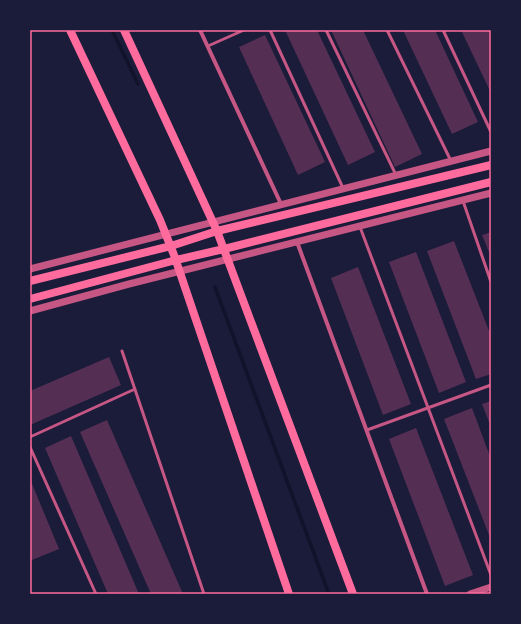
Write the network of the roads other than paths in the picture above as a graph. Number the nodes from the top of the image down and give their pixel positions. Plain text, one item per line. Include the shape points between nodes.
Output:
1 (70, 30) edge
2 (124, 30) edge
3 (200, 30) edge
4 (244, 30) edge
5 (270, 30) edge
6 (326, 30) edge
7 (387, 30) edge
8 (443, 30) edge
9 (208, 46) junction
10 (491, 132) edge
11 (491, 151) edge
12 (451, 161) junction
13 (491, 165) edge
14 (396, 175) junction
15 (491, 182) edge
16 (343, 188) junction
17 (491, 193) edge
18 (462, 200) junction
19 (282, 204) junction
20 (213, 222) junction
21 (360, 226) junction
22 (217, 232) junction
23 (166, 234) junction
24 (297, 242) junction
25 (171, 246) junction
26 (224, 249) junction
27 (228, 259) junction
28 (176, 260) junction
29 (30, 269) edge
30 (180, 271) junction
31 (30, 282) edge
32 (491, 282) edge
33 (30, 299) edge
34 (30, 311) edge
35 (122, 351) dead end
36 (491, 385) edge
37 (135, 389) junction
38 (429, 408) junction
39 (366, 430) junction
40 (30, 437) edge
41 (30, 447) edge
42 (491, 575) edge
43 (491, 587) edge
44 (96, 594) edge
45 (204, 594) edge
46 (288, 594) edge
47 (353, 594) edge
48 (427, 594) edge
49 (470, 594) edge

1 - 23 main road
2 - 20 main road
3 - 9 street
4 - 9 lane
5 - 16 lane
6 - 14 lane
7 - 12 lane
8 - 10 lane
9 - 19 street
11 - 12 street
12 - 14 street
13 - 22 main road
14 - 16 street
15 - 26 main road
16 - 19 street
17 - 18 street
18 - 21 street
18 - 32 lane
19 - 20 street
20 - 22 main road
20 - 23 street
21 - 24 street
21 - 38 lane
22 - 25 main road
22 - 26 main road
23 - 25 main road
23 - 29 street
24 - 27 street
24 - 39 street
25 - 28 main road
25 - 31 main road
26 - 27 main road
26 - 28 main road
27 - 30 street
27 - 47 main road
28 - 30 main road
28 - 33 main road
30 - 34 street
30 - 46 main road
35 - 37 lane
36 - 38 lane
37 - 40 lane
37 - 45 lane
38 - 39 lane
38 - 42 lane
39 - 48 street
41 - 44 lane
43 - 49 street

